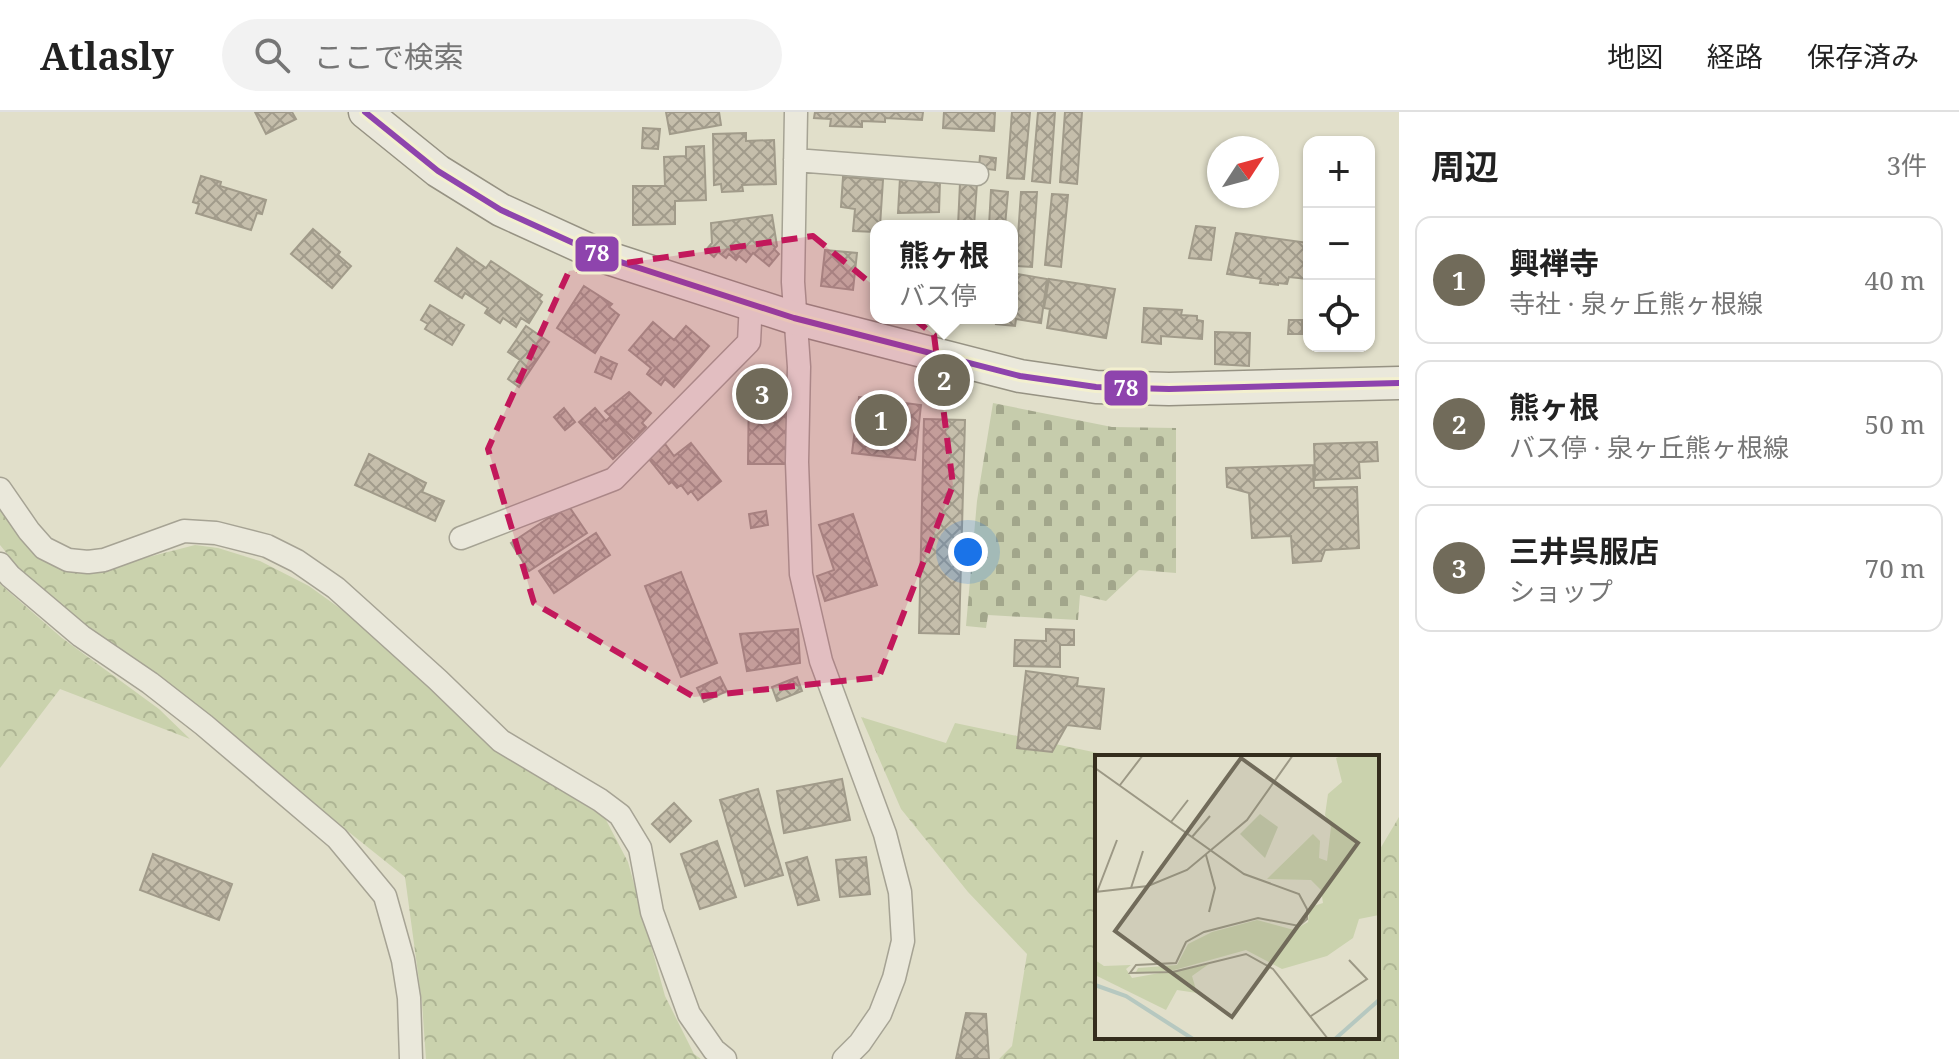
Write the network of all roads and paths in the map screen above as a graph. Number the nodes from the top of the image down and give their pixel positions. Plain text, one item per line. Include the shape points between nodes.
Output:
1 (365, 112) edge
2 (796, 112) edge
3 (795, 160) junction
4 (977, 174) dead end
5 (751, 302) junction
6 (794, 318) junction
7 (1399, 383) edge
8 (0, 489) edge
9 (461, 538) dead end
10 (0, 564) edge
11 (411, 1059) edge
12 (725, 1059) edge
13 (844, 1059) edge

1 - 5 main road via 438,171 501,210 602,256
2 - 3 street
3 - 4 street
3 - 6 street
5 - 6 main road
5 - 9 street via 749,342 614,479
6 - 7 main road via 1020,376 1096,387
6 - 13 street via 801,574 821,661 885,834 900,892 903,941 894,978 880,1014
8 - 12 street via 44,548 68,560 104,560 184,531 216,533 267,546 336,588 501,741 620,815 640,848 652,912 689,1014
10 - 11 street via 81,636 204,725 337,838 385,896 403,960

